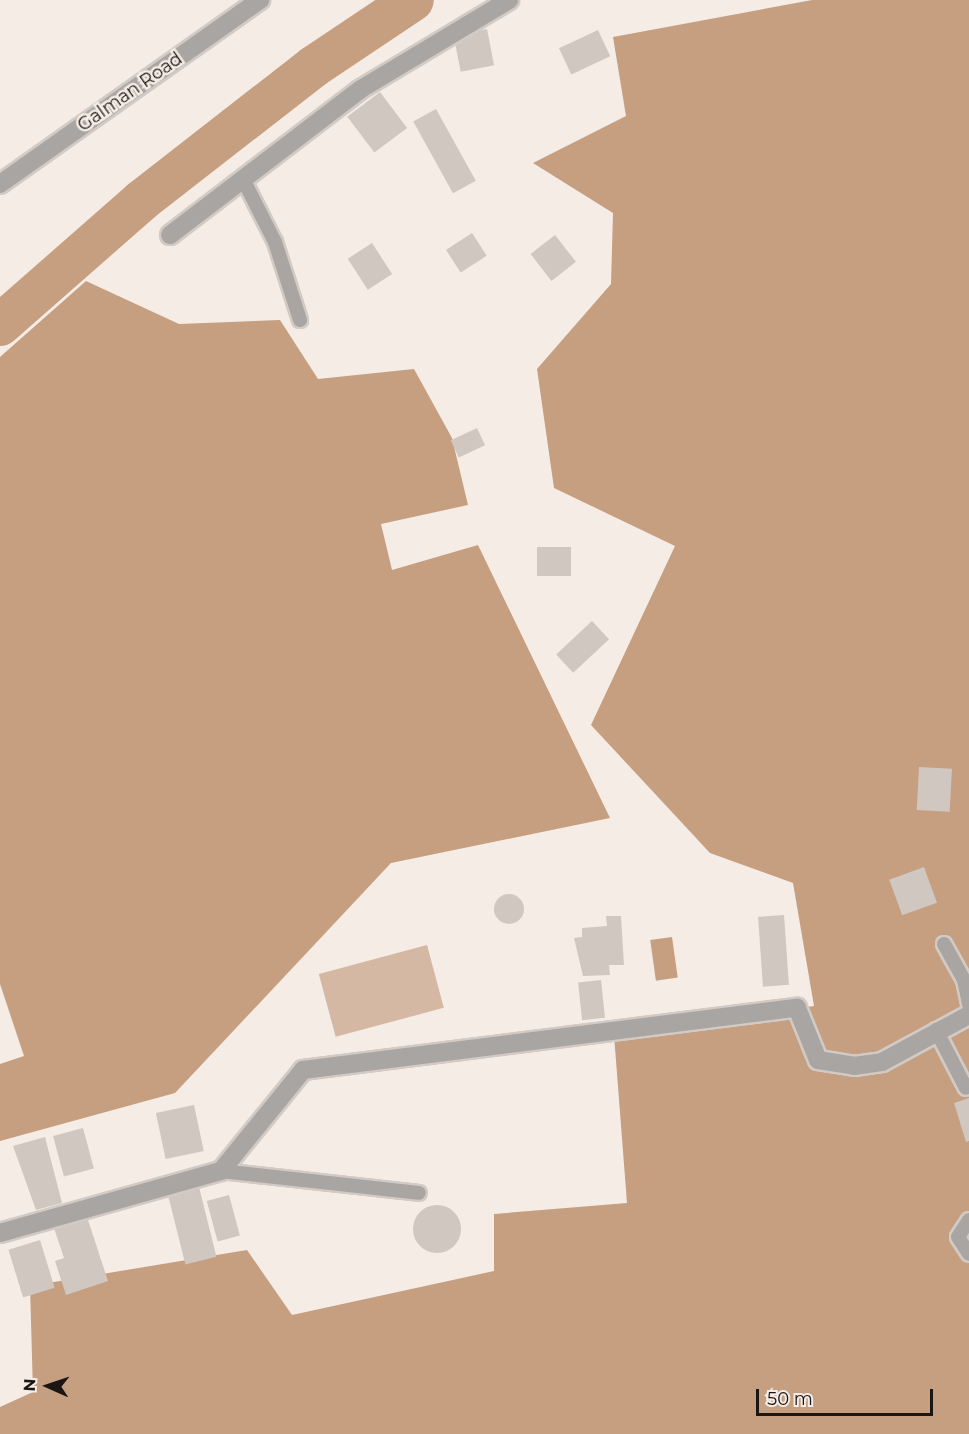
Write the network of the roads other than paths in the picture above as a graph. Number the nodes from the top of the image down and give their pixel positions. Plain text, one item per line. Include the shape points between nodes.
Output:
1 (260, 0) edge
2 (510, 0) edge
3 (484, 6) edge
4 (243, 179) junction
5 (0, 184) edge
6 (170, 235) dead end
7 (300, 320) dead end
8 (944, 944) dead end
9 (969, 1004) edge
10 (969, 1015) edge
11 (936, 1030) junction
12 (966, 1088) dead end
13 (221, 1172) junction
14 (419, 1193) dead end
15 (969, 1220) edge
16 (0, 1233) edge
17 (969, 1254) edge

1 - 5 street, Galman Road
2 - 3 street
3 - 4 street via 361,89
4 - 6 street
4 - 7 lane via 278,249
8 - 9 lane via 964,981
10 - 11 street
11 - 12 lane
11 - 13 street via 882,1062 833,1066 818,1060 797,1008 303,1070
13 - 14 lane
13 - 16 street
15 - 17 lane via 958,1237

